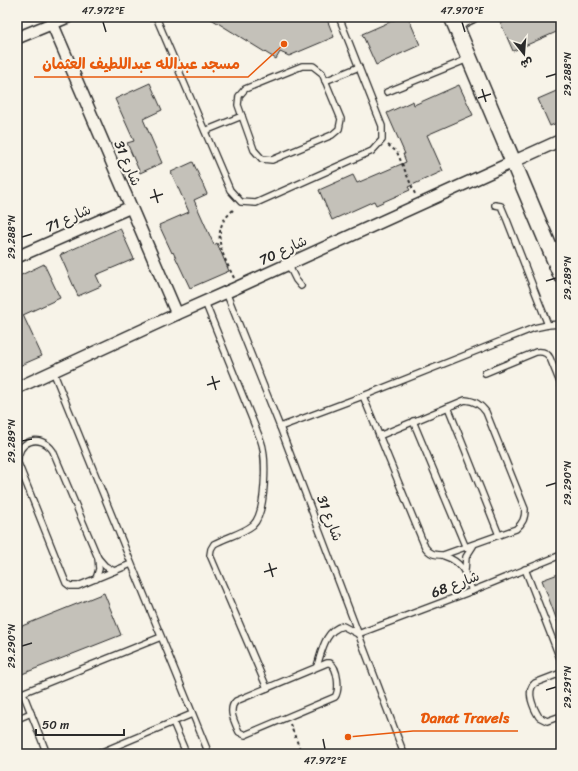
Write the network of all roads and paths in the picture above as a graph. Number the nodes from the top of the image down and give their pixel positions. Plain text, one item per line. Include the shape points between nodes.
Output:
1 (68, 17) edge
2 (156, 17) edge
3 (339, 17) edge
4 (472, 17) edge
5 (454, 21) edge
6 (52, 23) junction
7 (17, 38) edge
8 (469, 59) junction
9 (359, 67) junction
10 (326, 81) junction
11 (387, 92) dead end
12 (242, 116) junction
13 (205, 131) junction
14 (382, 140) junction
15 (561, 140) edge
16 (514, 161) junction
17 (241, 202) junction
18 (420, 204) junction
19 (495, 205) dead end
20 (131, 207) junction
21 (555, 246) edge
22 (17, 257) edge
23 (288, 264) junction
24 (561, 276) edge
25 (301, 286) dead end
26 (238, 287) junction
27 (226, 292) junction
28 (205, 302) junction
29 (177, 314) junction
30 (561, 324) edge
31 (548, 325) junction
32 (53, 371) junction
33 (485, 373) dead end
34 (561, 385) edge
35 (17, 388) edge
36 (363, 396) junction
37 (448, 407) junction
38 (413, 421) junction
39 (280, 426) junction
40 (379, 436) junction
41 (499, 535) junction
42 (474, 545) junction
43 (466, 548) junction
44 (443, 555) junction
45 (561, 555) edge
46 (98, 558) junction
47 (131, 564) junction
48 (525, 569) junction
49 (114, 571) junction
50 (465, 571) junction
51 (96, 579) junction
52 (472, 590) junction
53 (358, 634) junction
54 (161, 637) junction
55 (558, 645) edge
56 (561, 661) edge
57 (317, 666) junction
58 (561, 673) edge
59 (267, 688) junction
60 (20, 694) edge
61 (30, 713) junction
62 (192, 714) junction
63 (561, 716) edge
64 (287, 717) junction
65 (17, 719) edge
66 (173, 722) junction
67 (186, 753) edge
68 (47, 754) edge
69 (97, 754) edge
70 (209, 754) edge
71 (302, 754) edge
72 (404, 754) edge

1 - 6 street
2 - 13 lane
3 - 9 lane
4 - 5 street
5 - 8 street
6 - 7 street
6 - 20 street, شارع 31
8 - 11 lane
8 - 16 street
9 - 10 lane
9 - 14 lane via 382,126
10 - 12 lane via 322,73 313,66 302,66 245,88 238,100
10 - 12 lane via 341,119 339,129 332,135 272,160 262,159 254,150
12 - 13 lane
13 - 17 lane via 230,190
14 - 17 lane via 372,151 256,202
14 - 18 path via 397,152
15 - 16 street, شارع 70
16 - 18 street, شارع 70
16 - 21 street
17 - 26 path via 224,220 219,234 221,250
18 - 23 street, شارع 70
19 - 31 lane via 500,206 507,220
20 - 22 street, شارع 71
20 - 29 street, شارع 31
21 - 24 street
23 - 25 lane
23 - 26 street, شارع 70
26 - 27 street, شارع 70
27 - 28 street, شارع 70
27 - 39 lane, شارع 31
28 - 29 street, شارع 70
28 - 59 lane via 261,441 265,459 262,505 258,519 248,528 214,544 210,555
29 - 32 street, شارع 70
30 - 31 lane
31 - 36 lane via 534,328
32 - 35 street, شارع 70
32 - 47 lane
33 - 34 lane via 536,352 542,352 550,358
36 - 39 lane
36 - 40 lane
37 - 38 lane
37 - 41 lane
37 - 41 lane via 465,400 473,401 486,412 525,509 522,524
38 - 40 lane
38 - 43 lane
39 - 53 lane, شارع 31
40 - 44 lane via 425,547 435,555
41 - 42 lane
42 - 43 lane
42 - 50 lane via 466,557
43 - 44 lane
44 - 50 lane via 456,561
45 - 48 lane, شارع 68
46 - 49 lane
46 - 51 lane via 99,569
46 - 51 lane via 53,451 41,441 25,444 19,453 18,463 66,583 78,586
47 - 49 lane
47 - 54 lane
48 - 52 lane, شارع 68
48 - 55 lane
49 - 51 lane
50 - 52 lane
52 - 53 lane, شارع 68
53 - 57 lane via 343,626 336,628 325,641
53 - 72 lane, شارع 31
54 - 60 lane
54 - 62 lane
55 - 56 lane
57 - 59 lane
57 - 64 lane via 327,662 333,665 337,694 331,699
58 - 63 lane via 535,683 530,692 539,717 547,720
59 - 64 lane via 233,704 231,711 239,732 245,735
60 - 61 lane
61 - 65 lane
61 - 68 lane
62 - 66 lane
62 - 70 lane
64 - 71 path
66 - 67 lane
66 - 69 lane

